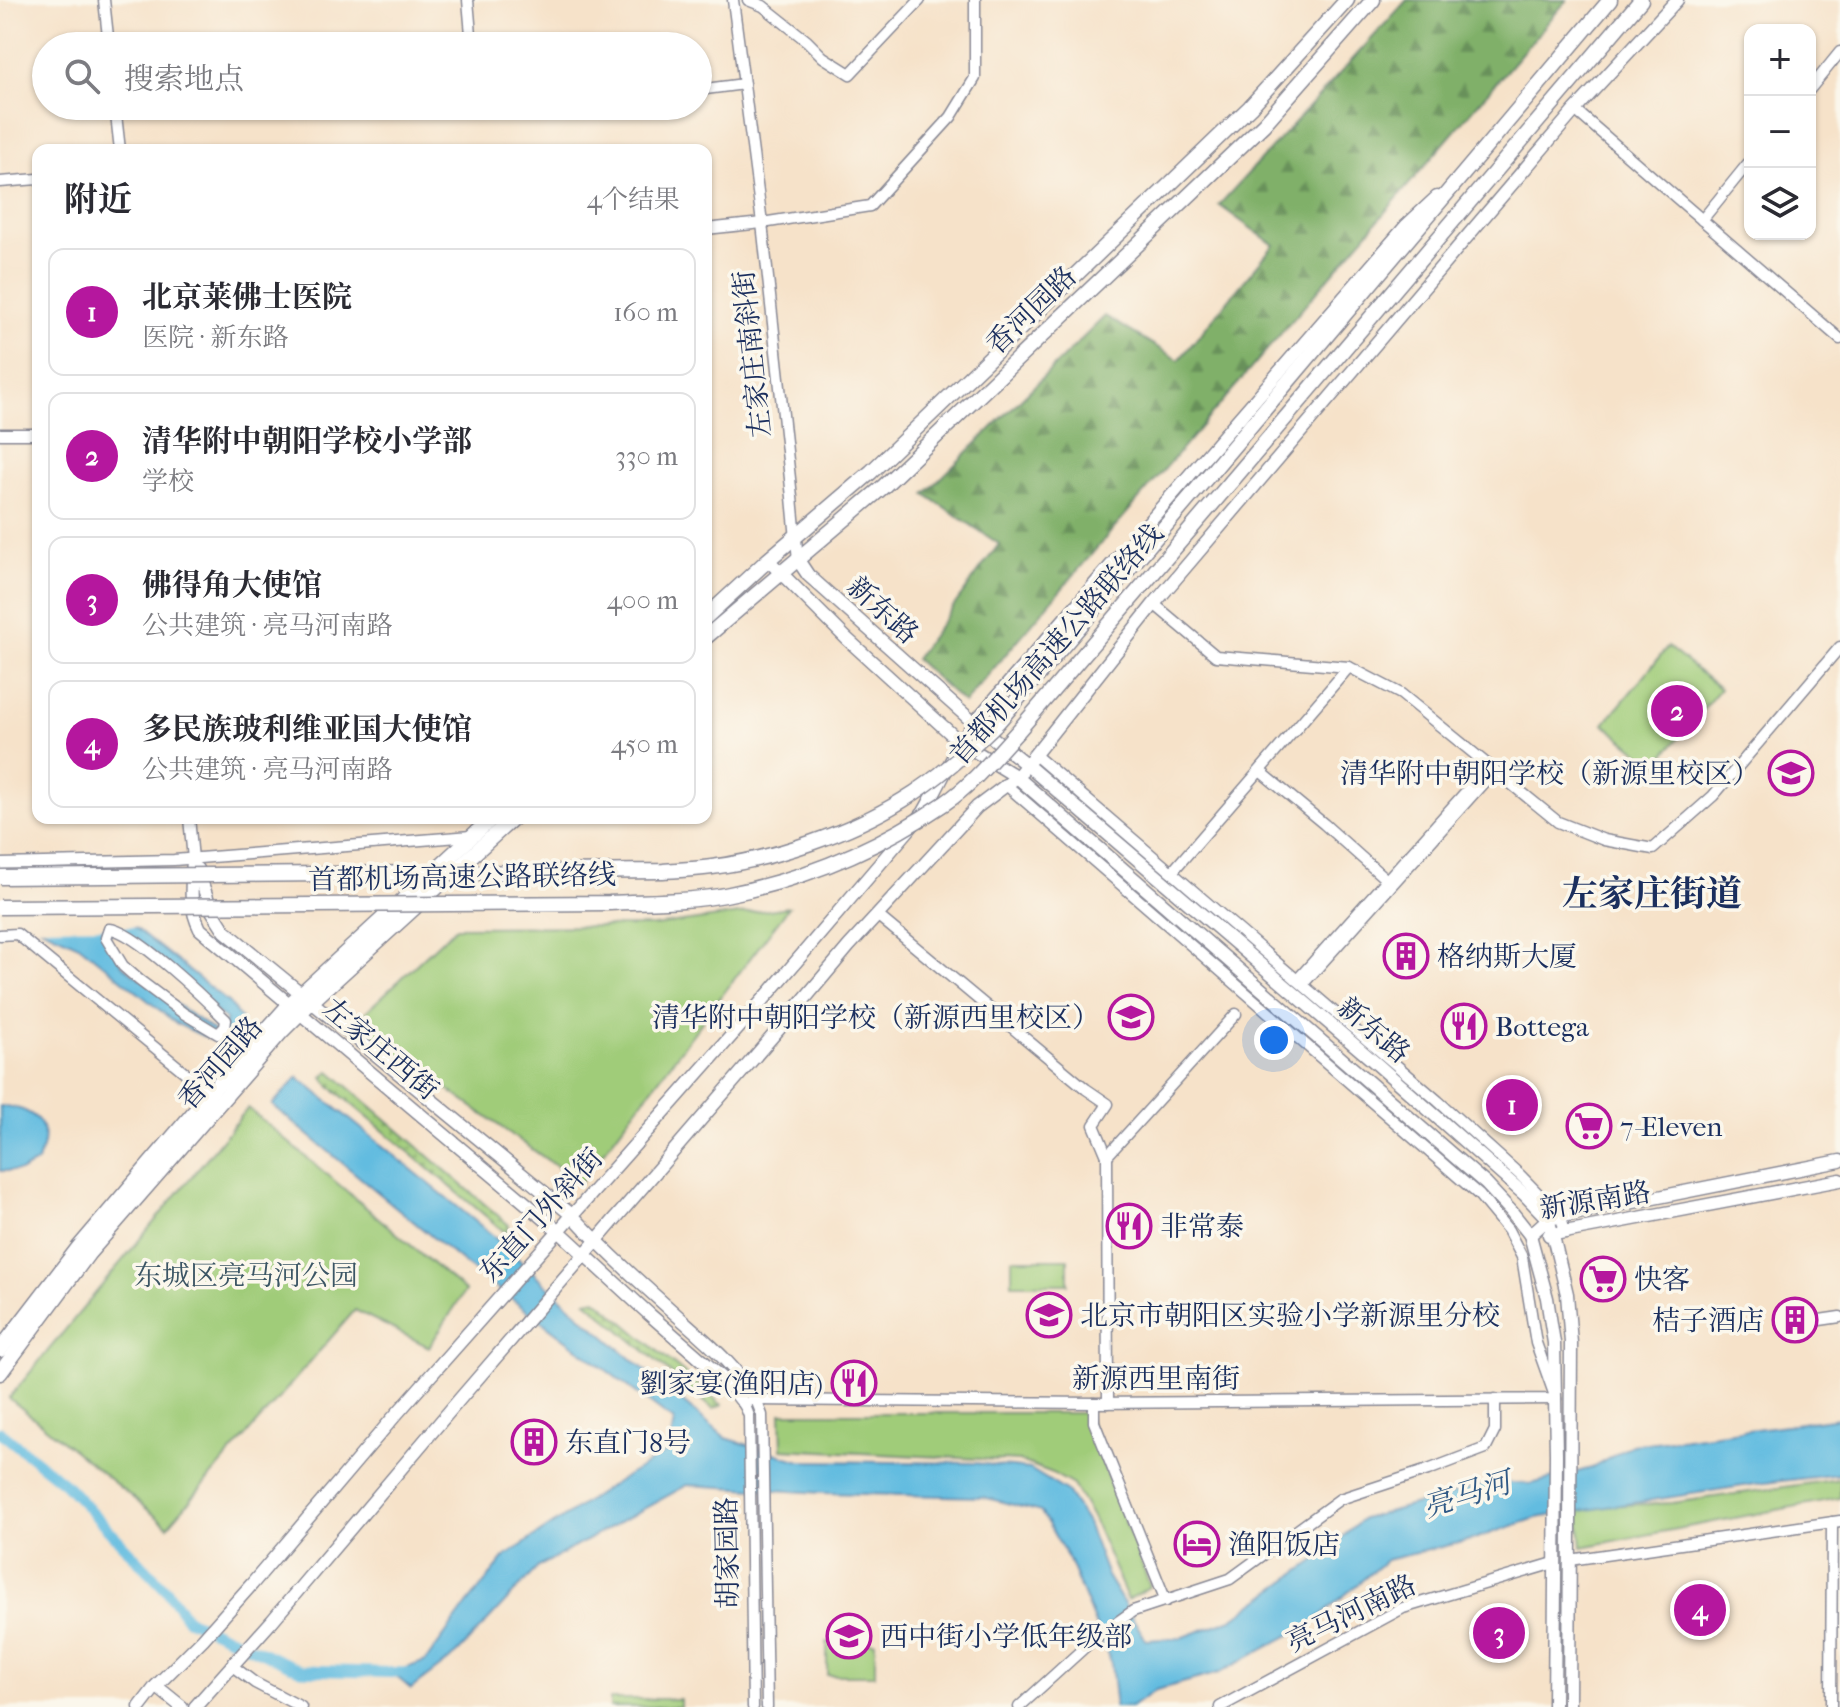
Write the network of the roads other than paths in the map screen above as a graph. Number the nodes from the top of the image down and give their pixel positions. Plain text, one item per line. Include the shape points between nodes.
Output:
1 (104, 0) edge
2 (468, 0) edge
3 (733, 0) edge
4 (748, 0) edge
5 (920, 0) edge
6 (975, 0) edge
7 (1347, 0) edge
8 (1373, 0) edge
9 (1610, 0) edge
10 (1641, 0) edge
11 (1677, 0) edge
12 (107, 32) edge
13 (471, 32) edge
14 (1840, 52) edge
15 (1816, 82) edge
16 (744, 84) junction
17 (712, 88) edge
18 (1575, 110) junction
19 (117, 120) edge
20 (119, 144) edge
21 (1477, 158) junction
22 (1744, 168) edge
23 (32, 179) edge
24 (0, 182) edge
25 (1702, 220) junction
26 (762, 223) junction
27 (712, 228) edge
28 (1840, 339) edge
29 (0, 434) edge
30 (32, 434) edge
31 (796, 535) junction
32 (768, 560) junction
33 (798, 560) junction
34 (781, 574) junction
35 (1154, 604) junction
36 (712, 611) edge
37 (712, 632) edge
38 (1840, 647) edge
39 (1349, 667) junction
40 (974, 723) junction
41 (960, 742) junction
42 (1031, 760) junction
43 (1491, 769) junction
44 (1260, 771) junction
45 (1017, 777) junction
46 (1005, 784) junction
47 (190, 824) edge
48 (483, 824) edge
49 (506, 824) edge
50 (471, 836) junction
51 (193, 859) junction
52 (0, 864) edge
53 (1172, 872) junction
54 (0, 877) edge
55 (1389, 882) junction
56 (0, 907) edge
57 (877, 915) junction
58 (0, 935) edge
59 (106, 938) joint
60 (1300, 982) junction
61 (300, 1003) junction
62 (1236, 1014) dead end
63 (278, 1026) junction
64 (214, 1088) junction
65 (1107, 1156) junction
66 (1840, 1161) edge
67 (1840, 1180) edge
68 (573, 1216) junction
69 (1554, 1218) junction
70 (560, 1232) junction
71 (1559, 1234) junction
72 (1530, 1235) junction
73 (596, 1241) junction
74 (584, 1255) junction
75 (1840, 1317) edge
76 (1813, 1321) dead end
77 (0, 1350) edge
78 (0, 1373) edge
79 (1495, 1399) junction
80 (1556, 1399) junction
81 (741, 1400) junction
82 (756, 1400) junction
83 (1094, 1403) junction
84 (1108, 1403) junction
85 (1836, 1522) edge
86 (1570, 1560) junction
87 (1554, 1563) junction
88 (1166, 1601) junction
89 (231, 1665) junction
90 (156, 1686) junction
91 (140, 1707) edge
92 (182, 1707) edge
93 (195, 1707) edge
94 (301, 1707) edge
95 (753, 1707) edge
96 (767, 1707) edge
97 (1019, 1707) edge
98 (1220, 1707) edge
99 (1554, 1707) edge
100 (1569, 1707) edge
101 (1831, 1707) edge

1 - 12 street
2 - 13 street
3 - 16 street, 左家庄南斜街
4 - 5 street via 850,74
6 - 26 street via 975,78 951,117 870,206
7 - 31 highway, 香河园路 via 1250,107 871,472
8 - 33 highway, 香河园路 via 1264,124 884,486
9 - 21 highway, 首都机场高速公路联络线
10 - 56 highway, 首都机场高速公路联络线, bridge via 1030,719 947,802 896,833 803,875 681,900
11 - 18 main road, 东直门外斜街
14 - 15 street
16 - 17 street
16 - 26 street, 左家庄南斜街
18 - 25 street
18 - 35 main road, 东直门外斜街
19 - 20 street
21 - 40 main road, 东直门外斜街 via 1406,226
21 - 54 highway, 首都机场高速公路联络线, bridge via 998,722 904,800 853,827 753,859 663,871
22 - 25 street
23 - 24 street
25 - 28 street
26 - 27 street
26 - 31 street, 左家庄南斜街
29 - 30 street
31 - 32 highway, 香河园路
31 - 33 street, 左家庄南斜街
32 - 34 main road, 新东路
32 - 36 highway, 香河园路
33 - 34 highway, 香河园路
33 - 40 main road, 新东路 via 808,575
34 - 37 highway, 香河园路
34 - 41 main road, 新东路
35 - 39 street via 1216,656
35 - 42 main road, 东直门外斜街
38 - 43 street via 1713,796 1653,849 1604,840 1558,822
39 - 43 street via 1401,694
39 - 44 street
40 - 41 main road, 东直门外斜街
40 - 42 main road, 新东路
41 - 45 main road, 新东路
41 - 68 main road, 东直门外斜街 via 924,812
42 - 45 main road, 东直门外斜街
42 - 53 street
42 - 69 main road, 新东路
43 - 55 street
44 - 53 street
44 - 55 street
45 - 46 main road, 东直门外斜街
45 - 72 main road, 新东路 via 1486,1184
46 - 57 main road, 东直门外斜街
46 - 80 street via 1479,1195 1522,1257 1536,1343
47 - 51 street
48 - 50 highway, 香河园路
49 - 61 highway, 香河园路
50 - 51 street
50 - 61 highway, 香河园路
51 - 52 street
51 - 61 main road via 225,931
51 - 61 main road, 左家庄西街 via 191,903 200,929
53 - 60 street
55 - 60 street
57 - 65 street via 1108,1104 1094,1125
57 - 73 main road, 东直门外斜街
58 - 64 street via 17,934
59 - 59 street via 123,966 172,1005 218,1034 225,1027 226,1020 202,996 143,947 117,929 109,929
60 - 69 street via 1508,1164
61 - 63 highway, 香河园路
61 - 68 main road, 左家庄西街
61 - 70 main road, 左家庄西街
62 - 65 street
63 - 64 highway, 香河园路
63 - 78 highway, 香河园路 via 236,1086 88,1254
64 - 77 highway, 香河园路
65 - 84 street
66 - 69 main road, 新源南路
67 - 71 main road, 新源南路
68 - 70 main road, 东直门外斜街
68 - 73 main road, 左家庄西街
69 - 71 main road, 新东路
69 - 72 main road, 新源南路
70 - 74 main road, 左家庄西街
70 - 90 main road, 东直门外斜街
71 - 72 main road, 新源南路
71 - 86 main road, 新东路 via 1571,1343
72 - 80 main road, 新东路 via 1547,1298
73 - 74 main road, 东直门外斜街
73 - 82 main road via 722,1357
74 - 81 main road
74 - 89 main road, 东直门外斜街
75 - 76 street
79 - 80 street, 新源西里南街
79 - 84 street, 新源西里南街
79 - 88 street via 1495,1430 1486,1448 1340,1499 1230,1579
80 - 87 main road, 新东路
81 - 82 street, 新源西里南街
81 - 95 street, 胡家园路 via 749,1416
82 - 83 street, 新源西里南街
82 - 96 street, 胡家园路 via 762,1415
83 - 84 street, 新源西里南街
83 - 88 street via 1094,1422
85 - 86 street
85 - 101 street
86 - 100 main road, 新东路
87 - 98 street, 亮马河南路 via 1403,1608
87 - 99 main road, 新东路
88 - 97 street via 1133,1611 1096,1637
89 - 93 main road, 东直门外斜街
89 - 94 street
90 - 91 main road, 东直门外斜街
90 - 92 main road

